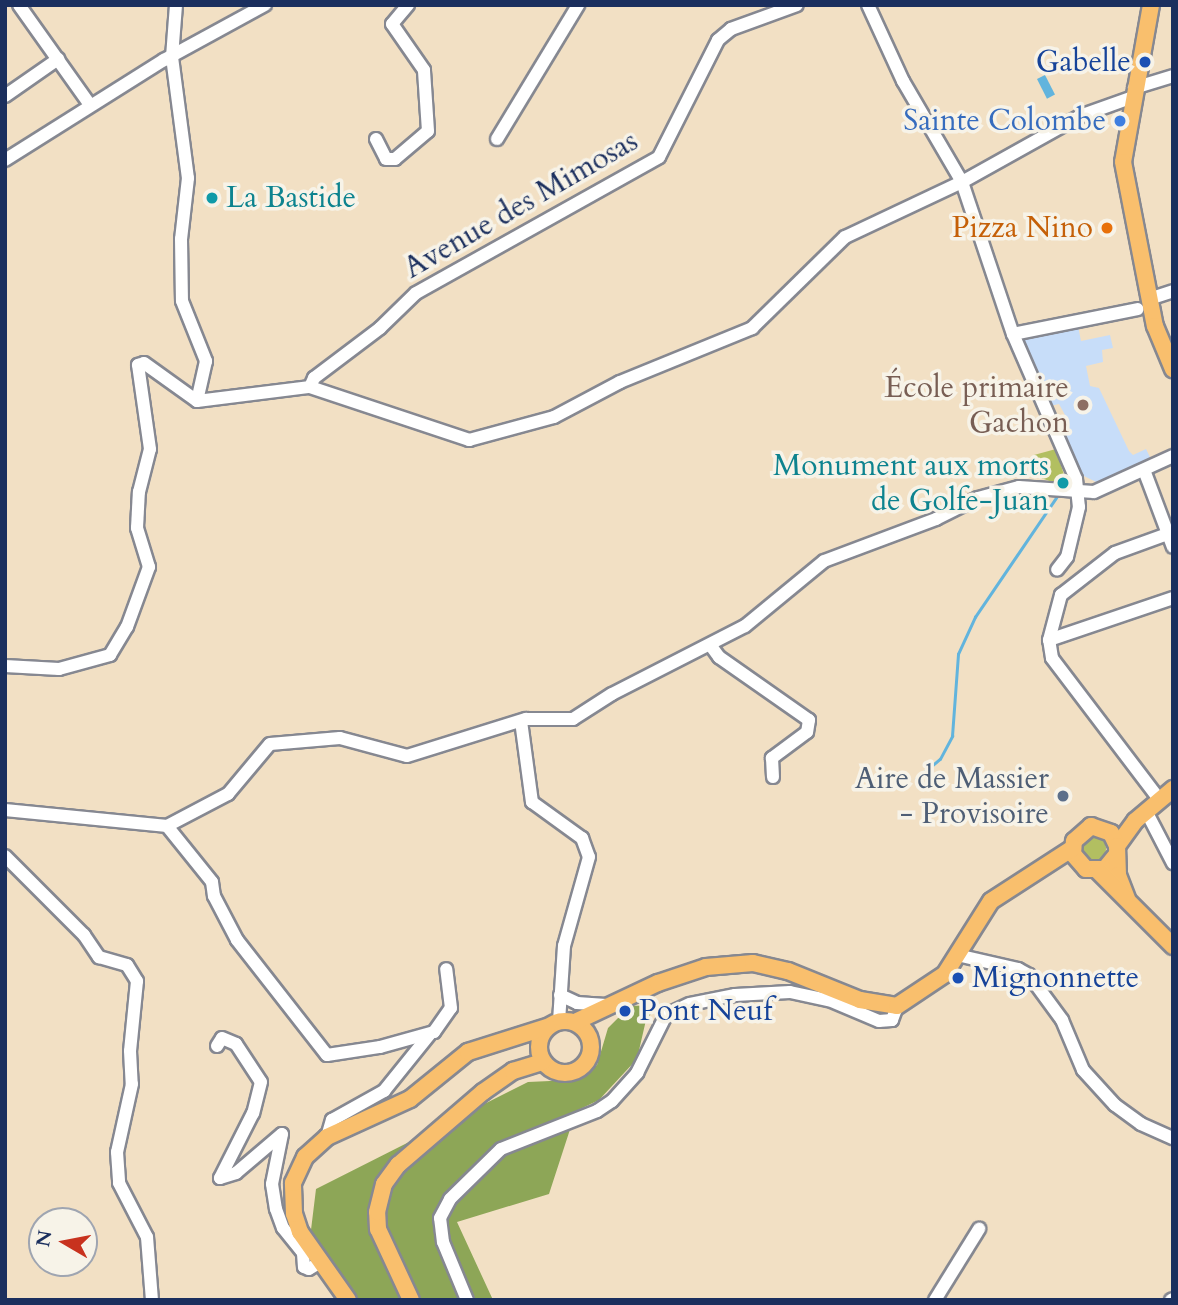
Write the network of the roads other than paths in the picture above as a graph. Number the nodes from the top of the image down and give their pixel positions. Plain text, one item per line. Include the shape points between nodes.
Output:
1 (19, 5) edge
2 (176, 5) edge
3 (265, 5) edge
4 (408, 5) edge
5 (578, 5) edge
6 (797, 5) edge
7 (869, 5) edge
8 (1151, 5) edge
9 (172, 57) junction
10 (58, 59) junction
11 (1173, 76) edge
12 (1133, 93) junction
13 (5, 96) edge
14 (90, 105) junction
15 (376, 139) dead end
16 (497, 139) dead end
17 (5, 160) edge
18 (962, 182) junction
19 (1173, 291) edge
20 (1144, 304) junction
21 (1013, 334) junction
22 (1173, 369) edge
23 (310, 387) junction
24 (197, 401) junction
25 (1173, 456) edge
26 (1144, 470) junction
27 (1078, 493) junction
28 (1170, 533) edge
29 (1173, 547) edge
30 (1057, 570) dead end
31 (1173, 598) edge
32 (1049, 640) junction
33 (711, 646) junction
34 (5, 666) edge
35 (521, 721) junction
36 (773, 777) dead end
37 (1173, 789) edge
38 (1159, 799) junction
39 (5, 810) edge
40 (1140, 816) junction
41 (167, 826) junction
42 (1105, 829) junction
43 (1117, 850) junction
44 (1074, 854) junction
45 (5, 856) edge
46 (1173, 863) edge
47 (1098, 871) junction
48 (1127, 898) junction
49 (1173, 946) edge
50 (957, 955) junction
51 (446, 969) dead end
52 (560, 995) junction
53 (897, 1006) junction
54 (605, 1009) junction
55 (567, 1025) junction
56 (429, 1034) junction
57 (217, 1046) dead end
58 (543, 1062) junction
59 (327, 1137) junction
60 (1173, 1138) edge
61 (979, 1229) dead end
62 (322, 1261) junction
63 (152, 1300) edge
64 (348, 1300) edge
65 (411, 1300) edge
66 (467, 1300) edge
67 (935, 1300) edge

1 - 10 street
2 - 9 street
3 - 9 street
4 - 15 street via 392,24 424,70 428,131 395,159 386,159
5 - 16 street
6 - 23 street, Avenue des Mimosas via 731,29 718,40 659,157 416,293 380,328 314,378
7 - 18 street via 903,81
8 - 12 main road
9 - 14 street
9 - 24 street via 188,178 181,239 182,301 206,361
10 - 13 street
10 - 14 street
11 - 12 street
12 - 18 street via 1080,116
12 - 20 main road via 1124,177
14 - 17 street
18 - 21 street
18 - 23 street via 845,237 752,328 621,382 554,417 469,440
19 - 20 street
20 - 21 street
20 - 22 main road
21 - 27 street
23 - 24 street
24 - 34 street via 145,363 138,365 150,449 139,492 137,528 149,567 127,627 110,655 59,670
25 - 26 street
26 - 27 street via 1106,489
26 - 28 street
27 - 30 street via 1067,557
27 - 33 street via 1019,487 960,504 936,519 824,561 745,626
28 - 29 street
28 - 32 street via 1115,553 1061,595
31 - 32 street
32 - 38 street via 1052,658
33 - 35 street via 612,694 573,719
33 - 36 street via 719,657 800,710 808,720 807,732 772,758
35 - 41 street via 407,756 340,738 270,744 228,794
35 - 52 street via 532,802 582,838 589,857 564,946
37 - 38 main road
38 - 40 main road
39 - 41 street
40 - 42 main road
40 - 43 main road
40 - 46 street
41 - 56 street via 212,882 214,896 237,940 327,1055
42 - 43 main road
42 - 44 main road via 1085,829
43 - 47 main road via 1110,865
43 - 48 main road
44 - 47 main road
44 - 50 main road via 1031,873 991,901
45 - 63 street via 99,957 127,965 138,981 130,1051 132,1084 117,1152 119,1184 147,1237
47 - 48 main road
48 - 49 main road
50 - 53 main road via 933,985
50 - 60 street via 1029,975 1062,1020 1083,1070 1140,1124
51 - 56 street via 451,1008
52 - 54 street
52 - 55 street
53 - 54 main road via 860,1000 788,971 753,963 706,967
53 - 66 street via 892,1020 879,1021 829,1000 790,992 736,995 690,1004 666,1015 637,1073 612,1101 501,1149 450,1199 440,1218 443,1242
54 - 55 main road
55 - 58 main road via 539,1044
55 - 58 main road via 591,1049 583,1066 567,1073
55 - 59 main road via 468,1052 410,1098
56 - 59 street via 384,1091 332,1120
57 - 62 street via 222,1038 236,1044 261,1082 253,1113 220,1178 236,1173 282,1134 272,1184 276,1209 283,1228 303,1253 304,1267
58 - 65 main road via 513,1071 483,1092 398,1165 384,1184 378,1229
59 - 62 main road via 304,1157 291,1198 300,1231
61 - 67 street
62 - 64 main road

